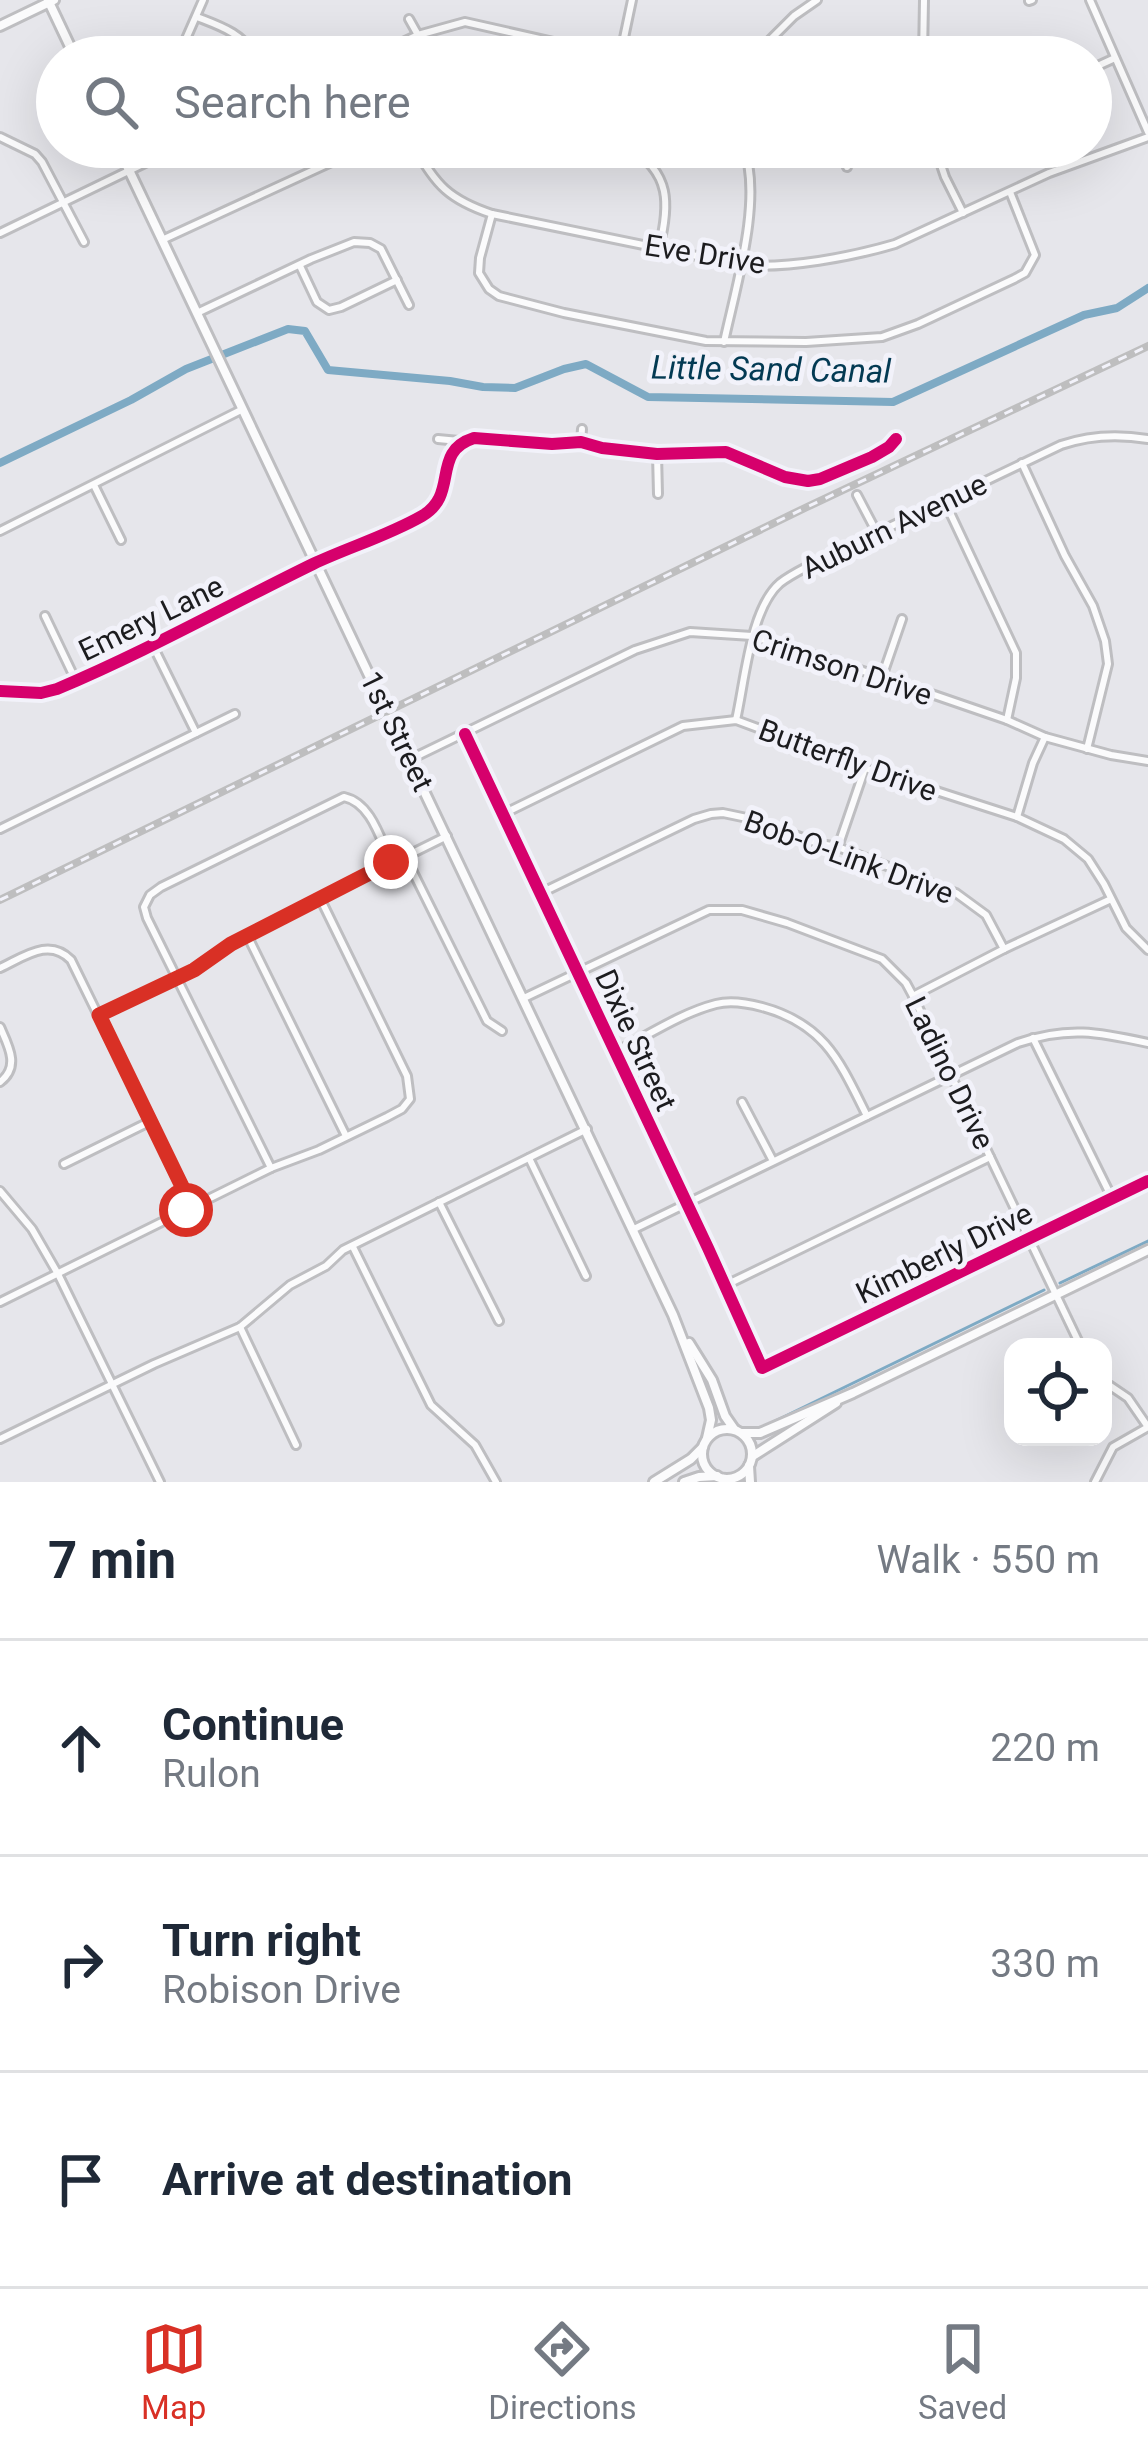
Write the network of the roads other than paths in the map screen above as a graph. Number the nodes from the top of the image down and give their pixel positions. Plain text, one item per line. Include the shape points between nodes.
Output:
1 (203, 0) edge
2 (632, 0) edge
3 (924, 0) edge
4 (1090, 0) edge
5 (50, 1) edge
6 (811, 1) edge
7 (197, 16) junction
8 (409, 19) dead end
9 (0, 26) edge
10 (418, 35) joint
11 (66, 36) edge
12 (188, 36) edge
13 (237, 36) edge
14 (527, 36) edge
15 (624, 36) edge
16 (775, 36) edge
17 (923, 36) edge
18 (1105, 36) edge
19 (1112, 53) edge
20 (1114, 58) joint
21 (1148, 135) edge
22 (0, 137) edge
23 (1112, 148) edge
24 (36, 155) edge
25 (46, 168) edge
26 (318, 168) edge
27 (428, 168) edge
28 (653, 168) edge
29 (748, 168) edge
30 (942, 168) edge
31 (1063, 168) edge
32 (129, 169) joint
33 (1010, 192) junction
34 (64, 200) junction
35 (963, 213) junction
36 (492, 214) junction
37 (0, 233) edge
38 (162, 240) junction
39 (85, 242) dead end
40 (659, 248) junction
41 (300, 265) junction
42 (741, 265) junction
43 (397, 280) junction
44 (409, 304) dead end
45 (197, 313) junction
46 (724, 342) junction
47 (243, 410) junction
48 (582, 429) dead end
49 (438, 439) dead end
50 (896, 439) dead end
51 (1148, 439) edge
52 (463, 442) junction
53 (581, 442) junction
54 (657, 454) junction
55 (1022, 463) junction
56 (94, 485) junction
57 (658, 494) dead end
58 (857, 495) dead end
59 (945, 502) junction
60 (0, 531) edge
61 (878, 535) junction
62 (121, 540) dead end
63 (316, 563) junction
64 (45, 616) dead end
65 (902, 619) dead end
66 (752, 635) junction
67 (153, 646) junction
68 (882, 677) junction
69 (76, 681) junction
70 (0, 691) edge
71 (235, 714) dead end
72 (736, 720) junction
73 (1006, 720) junction
74 (196, 733) junction
75 (465, 734) junction
76 (1045, 736) junction
77 (1087, 749) junction
78 (411, 759) junction
79 (1148, 761) edge
80 (866, 768) junction
81 (503, 814) junction
82 (1017, 817) junction
83 (0, 829) edge
84 (447, 836) junction
85 (838, 847) junction
86 (405, 856) junction
87 (391, 862) junction
88 (541, 893) junction
89 (320, 898) junction
90 (1110, 899) junction
91 (247, 935) junction
92 (1004, 949) junction
93 (1148, 950) edge
94 (0, 968) edge
95 (577, 973) junction
96 (177, 977) junction
97 (913, 996) junction
98 (524, 998) junction
99 (99, 1015) junction
100 (0, 1027) edge
101 (502, 1031) dead end
102 (1033, 1038) junction
103 (1148, 1043) edge
104 (615, 1052) junction
105 (950, 1074) junction
106 (0, 1082) edge
107 (742, 1102) dead end
108 (867, 1116) junction
109 (149, 1122) junction
110 (587, 1129) junction
111 (346, 1136) junction
112 (990, 1157) junction
113 (529, 1158) junction
114 (773, 1161) junction
115 (64, 1164) dead end
116 (271, 1168) junction
117 (1148, 1181) edge
118 (0, 1192) edge
119 (1112, 1198) junction
120 (439, 1202) junction
121 (686, 1204) junction
122 (192, 1207) junction
123 (634, 1229) junction
124 (1030, 1238) junction
125 (352, 1246) junction
126 (1148, 1250) edge
127 (58, 1274) junction
128 (586, 1276) dead end
129 (724, 1286) junction
130 (1056, 1294) junction
131 (0, 1301) edge
132 (674, 1315) junction
133 (499, 1321) dead end
134 (240, 1327) junction
135 (1077, 1338) edge
136 (762, 1368) joint
137 (112, 1384) junction
138 (1112, 1387) edge
139 (853, 1393) junction
140 (1148, 1427) edge
141 (738, 1431) junction
142 (0, 1439) edge
143 (705, 1442) junction
144 (296, 1445) dead end
145 (751, 1462) junction
146 (724, 1479) edge
147 (160, 1482) edge
148 (496, 1482) edge
149 (654, 1482) edge
150 (685, 1482) edge
151 (750, 1482) edge
152 (1095, 1482) edge

1 - 7 street
2 - 15 street
3 - 17 street
4 - 18 street
5 - 9 main road
5 - 11 main road
6 - 16 street
7 - 12 street
7 - 13 street
8 - 10 street
10 - 14 street via 465,22
19 - 20 street
20 - 21 street
21 - 23 street, Eve Drive
22 - 24 street
25 - 34 street
26 - 38 street
27 - 36 street, Eve Drive via 442,190
28 - 40 street via 667,197
29 - 42 street
30 - 35 street
31 - 33 street, Eve Drive
32 - 34 street
32 - 38 main road, 1st Street
33 - 35 street, Eve Drive
33 - 46 street via 1035,255 1014,279 882,337
34 - 37 street
34 - 39 street
35 - 42 street, Eve Drive via 872,251
36 - 40 street, Eve Drive
36 - 46 street via 479,273 499,296
38 - 45 main road, 1st Street
40 - 42 street, Eve Drive
41 - 43 street via 345,244 370,243
41 - 43 street via 329,310
41 - 45 street
42 - 46 street
43 - 44 street
45 - 47 main road, 1st Street
47 - 56 street
47 - 63 main road, 1st Street
48 - 53 street
49 - 52 street
50 - 54 street via 808,481 726,452
51 - 55 street, Auburn Avenue via 1089,436
52 - 53 street
52 - 63 street, Emery Lane via 452,452 442,496 425,514
53 - 54 street
54 - 57 street
55 - 59 street, Auburn Avenue
55 - 77 street via 1106,641
56 - 60 street
56 - 62 street
58 - 61 street
59 - 61 street, Auburn Avenue
59 - 73 street via 1016,652
61 - 66 street, Auburn Avenue via 778,584
63 - 67 street, Emery Lane
63 - 78 main road, 1st Street
64 - 69 street
65 - 68 street
66 - 68 street, Crimson Drive
66 - 72 street, Auburn Avenue
66 - 75 street, Crimson Drive via 690,632 658,640
67 - 69 street, Emery Lane
67 - 74 street
68 - 73 street, Crimson Drive
69 - 70 street, Emery Lane via 41,693
71 - 74 street
72 - 80 street, Butterfly Drive
72 - 81 street, Butterfly Drive via 683,726
73 - 76 street, Crimson Drive
74 - 83 street
75 - 78 street, Crimson Drive
75 - 81 street, Dixie Street
76 - 77 street, Crimson Drive
76 - 82 street
77 - 79 street, Crimson Drive
78 - 84 main road, 1st Street
80 - 82 street, Butterfly Drive
80 - 85 street
81 - 88 street, Dixie Street
82 - 90 street, Butterfly Drive via 1074,846
84 - 86 street
84 - 98 main road, 1st Street
85 - 88 street, Bob-O-Link Drive via 711,814
85 - 92 street, Bob-O-Link Drive via 956,892 986,916
86 - 87 street
86 - 101 street via 487,1022
87 - 89 street
87 - 96 street via 365,808 344,797 161,886 144,907
88 - 95 street, Dixie Street
89 - 91 street
89 - 111 street via 407,1076 410,1099
90 - 92 street
90 - 93 street, Butterfly Drive
91 - 96 street
91 - 111 street
92 - 97 street
94 - 99 street via 35,951 61,950
95 - 97 street, Ladino Drive via 709,910 742,910 882,958
95 - 98 street, Ladino Drive
95 - 104 street, Dixie Street
96 - 99 street
96 - 116 street
97 - 105 street, Ladino Drive
98 - 110 main road, 1st Street
99 - 109 street
100 - 106 street via 13,1058
102 - 103 street via 1075,1030
102 - 105 street
102 - 119 street
104 - 108 street via 715,1004 754,1005 824,1040
104 - 121 street, Dixie Street
105 - 108 street
105 - 112 street, Ladino Drive
107 - 114 street
108 - 114 street
109 - 115 street
109 - 122 street
110 - 113 street
110 - 123 main road, 1st Street
111 - 116 street
112 - 124 street, Ladino Drive
112 - 129 street
113 - 120 street
113 - 128 street
114 - 121 street
116 - 122 street
117 - 119 street, Kimberly Drive
118 - 127 street
119 - 124 street, Kimberly Drive
120 - 125 street
120 - 133 street
121 - 123 street
121 - 129 street, Dixie Street
122 - 127 street
123 - 132 main road, 1st Street
124 - 130 street, Ladino Drive
124 - 136 street, Kimberly Drive
125 - 134 street
125 - 148 street via 431,1405 475,1445
126 - 130 main road
127 - 131 street
127 - 137 street
129 - 136 street, Dixie Street
130 - 135 street, Ladino Drive
130 - 139 main road
132 - 141 main road
132 - 143 main road via 710,1414
134 - 137 street
134 - 144 street
137 - 142 street
137 - 147 street
138 - 140 street
139 - 141 main road via 760,1433
139 - 145 main road
140 - 152 street via 1113,1447
141 - 143 main road via 721,1430
141 - 145 main road
143 - 146 main road via 704,1462
143 - 149 main road
145 - 146 main road
145 - 151 main road
146 - 150 main road

